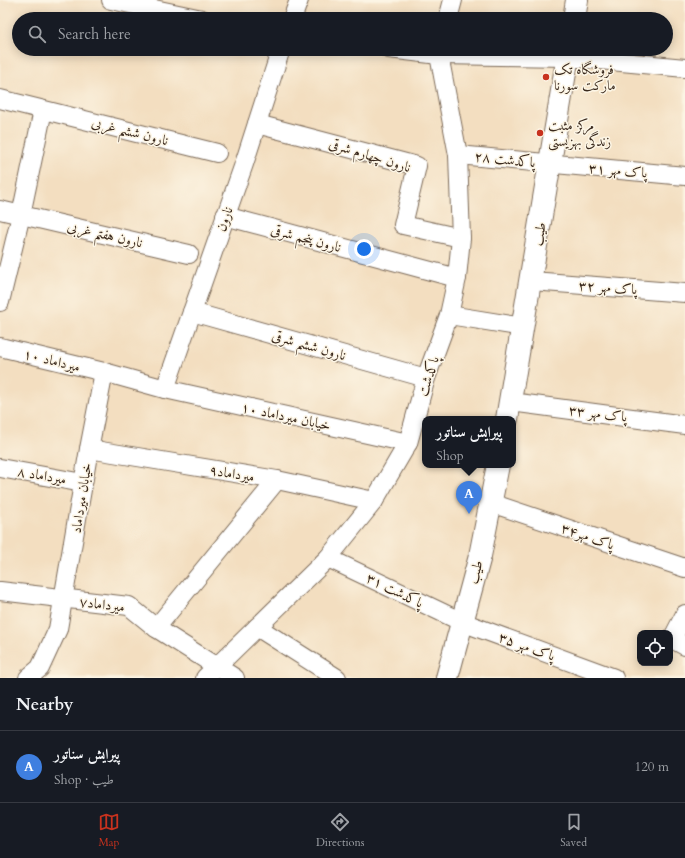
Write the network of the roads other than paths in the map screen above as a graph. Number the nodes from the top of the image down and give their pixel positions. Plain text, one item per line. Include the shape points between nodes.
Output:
1 (111, 0) edge
2 (299, 0) edge
3 (453, 0) edge
4 (577, 0) edge
5 (168, 12) edge
6 (295, 12) edge
7 (450, 12) edge
8 (575, 12) edge
9 (279, 56) edge
10 (441, 56) edge
11 (568, 56) edge
12 (591, 56) edge
13 (685, 68) edge
14 (0, 99) edge
15 (43, 110) junction
16 (257, 124) junction
17 (217, 153) dead end
18 (458, 155) junction
19 (551, 164) junction
20 (685, 176) edge
21 (0, 210) edge
22 (21, 215) junction
23 (225, 216) junction
24 (462, 238) junction
25 (189, 254) dead end
26 (457, 278) junction
27 (532, 281) junction
28 (685, 293) edge
29 (0, 302) edge
30 (192, 312) junction
31 (449, 314) junction
32 (523, 327) junction
33 (0, 347) edge
34 (104, 372) junction
35 (426, 378) junction
36 (165, 389) junction
37 (509, 411) edge
38 (422, 416) edge
39 (422, 417) edge
40 (685, 425) edge
41 (408, 443) junction
42 (89, 449) junction
43 (0, 468) edge
44 (497, 468) edge
45 (277, 480) junction
46 (83, 483) junction
47 (374, 501) junction
48 (490, 503) junction
49 (328, 558) junction
50 (685, 568) edge
51 (0, 591) edge
52 (64, 600) junction
53 (685, 614) edge
54 (462, 622) junction
55 (257, 627) junction
56 (156, 628) junction
57 (685, 646) edge
58 (218, 666) junction
59 (28, 678) edge
60 (205, 678) edge
61 (235, 678) edge
62 (337, 678) edge
63 (447, 678) edge
64 (614, 678) edge

1 - 5 street
2 - 6 street
3 - 7 street
4 - 8 main road
9 - 16 street, نارون
10 - 18 street, پاکدشت
11 - 19 main road, طیب
12 - 13 street
14 - 15 street, نارون ششم غربی
15 - 17 street, نارون ششم غربی
15 - 22 street
16 - 23 street, نارون
16 - 24 street, نارون چهارم شرقی via 417,166 403,225
18 - 19 street, پاکدشت ۲۸
18 - 24 street, پاکدشت
19 - 20 street, پاک مهر ۳۱
19 - 27 main road, طیب
21 - 22 street, نارون هفتم غربی
22 - 25 street, نارون هفتم غربی
22 - 29 street
23 - 26 street, نارون پنجم شرقی
23 - 30 street, نارون
24 - 26 street, پاکدشت
26 - 31 street, پاکدشت
27 - 28 street, پاک مهر ۳۲
27 - 32 main road, طیب
30 - 35 street, نارون ششم شرقی
30 - 36 street, نارون
31 - 32 street
31 - 35 street, پاکدشت
32 - 37 main road, طیب
33 - 34 street, میرداماد ۱۰
34 - 36 street
34 - 42 street, خیابان میرداماد
35 - 38 street, پاکدشت
36 - 41 street, ۱۰ خیابان میرداماد
37 - 40 street, پاک مهر ۳۳
39 - 41 street, پاکدشت
41 - 47 street, پاکدشت
42 - 45 street, میرداماد۹
42 - 46 street, خیابان میرداماد
43 - 46 street, میرداماد ۸
44 - 48 main road, طیب
45 - 47 street, میرداماد۹
45 - 56 street
46 - 52 street, خیابان میرداماد
47 - 49 street, پاکدشت
48 - 50 street, پاک مهر۳۴
48 - 54 main road, طیب via 480,556
49 - 54 street, پاکدشت ۳۱
49 - 55 street, پاکدشت
51 - 52 street, میرداماد۷
52 - 56 street, میرداماد۷ via 129,606
52 - 59 street, خیابان میرداماد via 58,629 49,649 40,668
53 - 57 street via 672,640
54 - 63 main road, طیب
54 - 64 street, پاک مهر ۳۵
55 - 58 street, پاکدشت
55 - 62 street
56 - 58 street, میرداماد۷
58 - 60 street, پاکدشت
58 - 61 street, میرداماد۷

